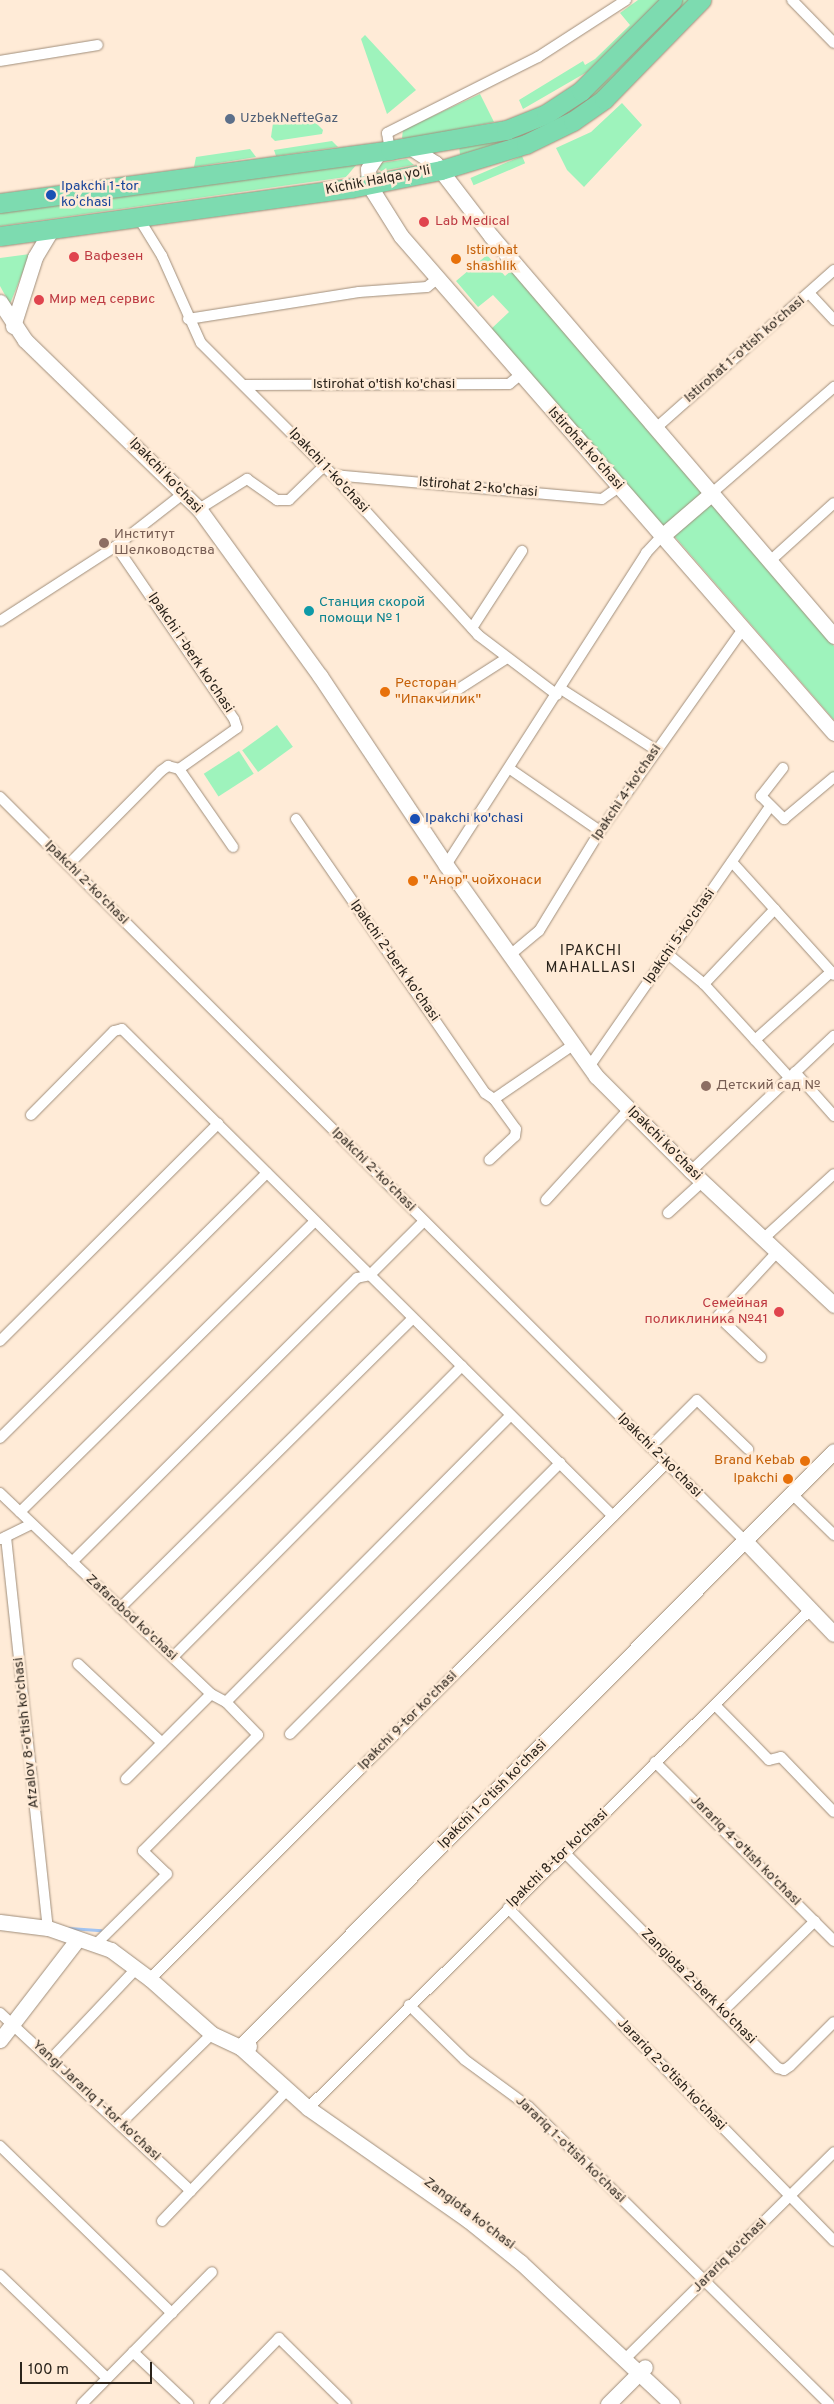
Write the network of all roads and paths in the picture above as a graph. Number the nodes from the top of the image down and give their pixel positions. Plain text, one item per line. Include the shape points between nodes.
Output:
1 (626, 0) edge
2 (672, 0) edge
3 (701, 0) edge
4 (792, 0) edge
5 (834, 43) edge
6 (98, 45) dead end
7 (0, 60) edge
8 (410, 147) junction
9 (384, 151) junction
10 (441, 170) junction
11 (369, 185) junction
12 (0, 203) edge
13 (138, 217) junction
14 (52, 229) junction
15 (0, 236) edge
16 (834, 270) edge
17 (436, 279) junction
18 (809, 294) junction
19 (0, 302) edge
20 (188, 319) junction
21 (834, 320) edge
22 (13, 326) junction
23 (520, 375) junction
24 (245, 385) junction
25 (834, 387) edge
26 (656, 428) junction
27 (324, 466) junction
28 (333, 475) junction
29 (619, 487) junction
30 (712, 493) junction
31 (180, 497) dead end
32 (834, 502) edge
33 (199, 509) junction
34 (662, 536) junction
35 (116, 546) junction
36 (522, 550) dead end
37 (770, 561) junction
38 (0, 621) edge
39 (472, 628) junction
40 (743, 629) junction
41 (834, 636) edge
42 (507, 658) junction
43 (559, 692) junction
44 (443, 699) dead end
45 (834, 733) edge
46 (656, 750) junction
47 (783, 768) dead end
48 (179, 769) junction
49 (510, 769) junction
50 (834, 777) edge
51 (0, 797) edge
52 (770, 808) junction
53 (296, 819) dead end
54 (600, 831) junction
55 (233, 847) dead end
56 (732, 862) junction
57 (68, 865) junction
58 (446, 865) junction
59 (775, 909) junction
60 (510, 955) junction
61 (669, 955) junction
62 (833, 973) edge
63 (704, 984) junction
64 (834, 1036) edge
65 (755, 1040) junction
66 (573, 1045) junction
67 (590, 1067) junction
68 (792, 1074) junction
69 (494, 1099) junction
70 (629, 1109) junction
71 (30, 1114) dead end
72 (834, 1116) edge
73 (218, 1124) junction
74 (489, 1160) dead end
75 (267, 1173) junction
76 (834, 1174) edge
77 (696, 1176) junction
78 (546, 1200) dead end
79 (668, 1213) dead end
80 (315, 1221) junction
81 (424, 1221) junction
82 (763, 1239) junction
83 (777, 1252) junction
84 (370, 1275) junction
85 (834, 1305) edge
86 (413, 1318) junction
87 (0, 1340) edge
88 (761, 1357) dead end
89 (462, 1366) junction
90 (511, 1415) junction
91 (0, 1438) edge
92 (650, 1447) junction
93 (748, 1449) dead end
94 (834, 1451) edge
95 (834, 1462) edge
96 (560, 1463) junction
97 (666, 1463) junction
98 (0, 1493) edge
99 (795, 1497) junction
100 (20, 1512) junction
101 (613, 1516) junction
102 (32, 1524) junction
103 (834, 1535) edge
104 (3, 1538) edge
105 (748, 1545) junction
106 (72, 1562) junction
107 (120, 1608) junction
108 (810, 1610) junction
109 (834, 1634) edge
110 (173, 1657) junction
111 (78, 1664) dead end
112 (211, 1694) junction
113 (226, 1702) junction
114 (715, 1705) junction
115 (290, 1734) dead end
116 (162, 1743) junction
117 (655, 1762) junction
118 (126, 1779) dead end
119 (834, 1812) edge
120 (565, 1853) junction
121 (508, 1908) junction
122 (815, 1921) junction
123 (0, 1922) edge
124 (48, 1928) junction
125 (77, 1940) junction
126 (834, 1941) edge
127 (96, 1944) junction
128 (136, 1969) junction
129 (150, 1979) junction
130 (409, 2005) junction
131 (0, 2012) edge
132 (722, 2012) junction
133 (12, 2022) junction
134 (834, 2022) edge
135 (212, 2034) junction
136 (0, 2040) edge
137 (247, 2046) junction
138 (52, 2058) junction
139 (287, 2090) junction
140 (310, 2105) junction
141 (121, 2123) junction
142 (0, 2146) edge
143 (834, 2152) edge
144 (191, 2191) junction
145 (789, 2196) junction
146 (162, 2221) dead end
147 (834, 2242) edge
148 (212, 2272) dead end
149 (0, 2275) edge
150 (705, 2280) junction
151 (172, 2313) junction
152 (133, 2352) junction
153 (628, 2356) junction
154 (643, 2370) junction
155 (107, 2378) junction
156 (82, 2404) edge
157 (188, 2404) edge
158 (215, 2404) edge
159 (346, 2404) edge
160 (608, 2404) edge
161 (672, 2404) edge
162 (684, 2404) edge
163 (829, 2404) edge

1 - 9 street via 538,57 387,133
2 - 8 highway, Kichik Halqa yo'li via 600,75 553,110 506,130
3 - 10 highway, Kichik Halqa yo'li via 624,80 584,114 526,144
4 - 5 street
6 - 7 street
8 - 9 highway, Kichik Halqa yo'li
8 - 10 main road via 429,156
9 - 11 main road via 368,169
9 - 12 highway, Kichik Halqa yo'li
10 - 11 highway, Kichik Halqa yo'li
10 - 26 main road via 491,236
11 - 13 highway, Kichik Halqa yo'li
11 - 17 main road, Istirohat ko'chasi via 401,236
13 - 14 highway, Kichik Halqa yo'li
13 - 20 street, Ipakchi 1-ko'chasi via 162,256
14 - 15 highway, Kichik Halqa yo'li
14 - 22 main road via 35,257
16 - 18 street, Istirohat 1-o'tish ko'chasi
17 - 20 street via 427,287 358,292
17 - 23 main road, Istirohat ko'chasi
18 - 21 street
18 - 26 street, Istirohat 1-o'tish ko'chasi
19 - 22 main road, Ipakchi ko'chasi
20 - 24 street, Ipakchi 1-ko'chasi via 201,343
22 - 33 main road, Ipakchi ko'chasi
23 - 24 street, Istirohat o'tish ko'chasi via 509,384
23 - 29 main road, Istirohat ko'chasi
24 - 27 street, Ipakchi 1-ko'chasi
25 - 30 street
26 - 30 main road
27 - 28 street, Ipakchi 1-ko'chasi
27 - 33 street via 290,500 277,500 248,479
28 - 29 street, Istirohat 2-ko'chasi via 602,498
28 - 39 street, Ipakchi 1-ko'chasi
29 - 34 main road, Istirohat ko'chasi
30 - 34 main road
30 - 37 main road
31 - 35 street
32 - 37 street
33 - 58 main road, Ipakchi ko'chasi via 320,676
34 - 40 main road, Istirohat ko'chasi
34 - 43 street via 646,553
35 - 38 street
35 - 48 street, Ipakchi 1-berk ko'chasi via 237,724 234,731
36 - 39 street
37 - 41 main road
39 - 42 street, Ipakchi 1-ko'chasi
40 - 45 main road, Istirohat ko'chasi
40 - 46 street, Ipakchi 4-ko'chasi
42 - 43 street, Ipakchi 1-ko'chasi
42 - 44 street
43 - 46 street, Ipakchi 1-ko'chasi
43 - 49 street
46 - 54 street, Ipakchi 4-ko'chasi
47 - 52 street via 760,796
48 - 55 street
48 - 57 street, Ipakchi 1-berk ko'chasi via 168,766 161,771
49 - 54 street
49 - 58 street
50 - 52 street via 784,819
51 - 57 street, Ipakchi 2-ko'chasi
52 - 56 street, Ipakchi 5-ko'chasi
53 - 69 street, Ipakchi 2-berk ko'chasi via 485,1093
54 - 60 street, Ipakchi 4-ko'chasi via 539,930
56 - 59 street
56 - 61 street, Ipakchi 5-ko'chasi
57 - 81 street, Ipakchi 2-ko'chasi
58 - 60 main road, Ipakchi ko'chasi
59 - 62 street
59 - 63 street
60 - 66 main road, Ipakchi ko'chasi
61 - 63 street
61 - 67 street, Ipakchi 5-ko'chasi
62 - 65 street
63 - 65 street
64 - 68 street
65 - 68 street
66 - 67 main road, Ipakchi ko'chasi
66 - 69 street
67 - 70 main road, Ipakchi ko'chasi
68 - 72 street
68 - 77 street
69 - 74 street, Ipakchi 2-berk ko'chasi via 516,1133
70 - 77 main road, Ipakchi ko'chasi
70 - 78 street
71 - 73 street via 118,1029 126,1032
73 - 75 street
73 - 87 street
75 - 80 street
75 - 91 street
76 - 82 street
77 - 79 street
77 - 82 main road, Ipakchi ko'chasi
80 - 84 street
80 - 100 street
81 - 84 street
81 - 92 street, Ipakchi 2-ko'chasi
82 - 83 main road, Ipakchi ko'chasi
83 - 85 main road, Ipakchi ko'chasi
83 - 88 street via 718,1316
84 - 86 street
84 - 106 street via 357,1278
86 - 89 street
86 - 107 street
89 - 90 street
89 - 110 street
90 - 96 street
90 - 113 street
92 - 93 street via 697,1400
92 - 97 street, Ipakchi 2-ko'chasi
94 - 99 main road
95 - 99 main road
96 - 101 street
96 - 115 street
97 - 101 street, Ipakchi 9-tor ko'chasi
97 - 105 street, Ipakchi 2-ko'chasi
98 - 100 street, Zafarobod ko'chasi
99 - 103 street
99 - 105 main road, Ipakchi 1-o'tish ko'chasi
100 - 102 street, Zafarobod ko'chasi
101 - 129 street, Ipakchi 9-tor ko'chasi
102 - 104 street
102 - 106 street, Zafarobod ko'chasi
104 - 124 street, Afzalov 8-o'tish ko'chasi
105 - 108 main road
105 - 137 main road, Ipakchi 1-o'tish ko'chasi
106 - 107 street, Zafarobod ko'chasi
107 - 110 street, Zafarobod ko'chasi
108 - 109 main road
108 - 114 street, Ipakchi 8-tor ko'chasi
110 - 112 street, Zafarobod ko'chasi
111 - 116 street
112 - 113 street, Zafarobod ko'chasi
112 - 116 street
113 - 127 street, Zafarobod ko'chasi via 258,1735 143,1851 167,1874
114 - 117 street, Ipakchi 8-tor ko'chasi
114 - 119 street via 769,1760 781,1757
116 - 118 street
117 - 120 street, Ipakchi 8-tor ko'chasi
117 - 122 street, Jarariq 4-o'tish ko'chasi
120 - 121 street, Ipakchi 8-tor ko'chasi
120 - 132 street, Zangiota 2-berk ko'chasi
121 - 130 street, Ipakchi 8-tor ko'chasi
121 - 145 street, Jarariq 2-o'tish ko'chasi
122 - 126 street, Jarariq 4-o'tish ko'chasi
122 - 132 street
123 - 124 main road, Zangiota ko'chasi
124 - 125 main road, Zangiota ko'chasi
125 - 127 main road, Zangiota ko'chasi
125 - 133 main road
127 - 128 main road, Zangiota ko'chasi via 111,1950
128 - 129 main road, Zangiota ko'chasi
128 - 138 street
129 - 135 main road, Zangiota ko'chasi
130 - 140 street, Ipakchi 8-tor ko'chasi
130 - 150 street, Jarariq 1-o'tish ko'chasi via 464,2060 529,2107
131 - 133 street, Yangi Jarariq 1-tor ko'chasi
132 - 134 street, Zangiota 2-berk ko'chasi via 778,2068 784,2070
133 - 136 main road
133 - 138 street, Yangi Jarariq 1-tor ko'chasi
135 - 137 main road, Zangiota ko'chasi
135 - 141 street
137 - 139 main road, Zangiota ko'chasi
137 - 140 main road, Zangiota ko'chasi
138 - 141 street, Yangi Jarariq 1-tor ko'chasi
139 - 140 main road, Zangiota ko'chasi
139 - 144 street
140 - 153 main road, Zangiota ko'chasi via 470,2212 525,2256
141 - 144 street, Yangi Jarariq 1-tor ko'chasi
142 - 151 street
143 - 145 street, Jarariq ko'chasi
144 - 146 street
145 - 147 street, Jarariq 2-o'tish ko'chasi
145 - 150 street, Jarariq ko'chasi
148 - 151 street
149 - 155 street
150 - 153 street, Jarariq ko'chasi
150 - 163 street, Jarariq 1-o'tish ko'chasi
151 - 152 street
152 - 155 street
152 - 157 street
153 - 154 main road, Zangiota ko'chasi
154 - 160 main road
154 - 161 main road, Zangiota ko'chasi
154 - 162 main road, Zangiota ko'chasi
155 - 156 street
158 - 159 street via 279,2338

